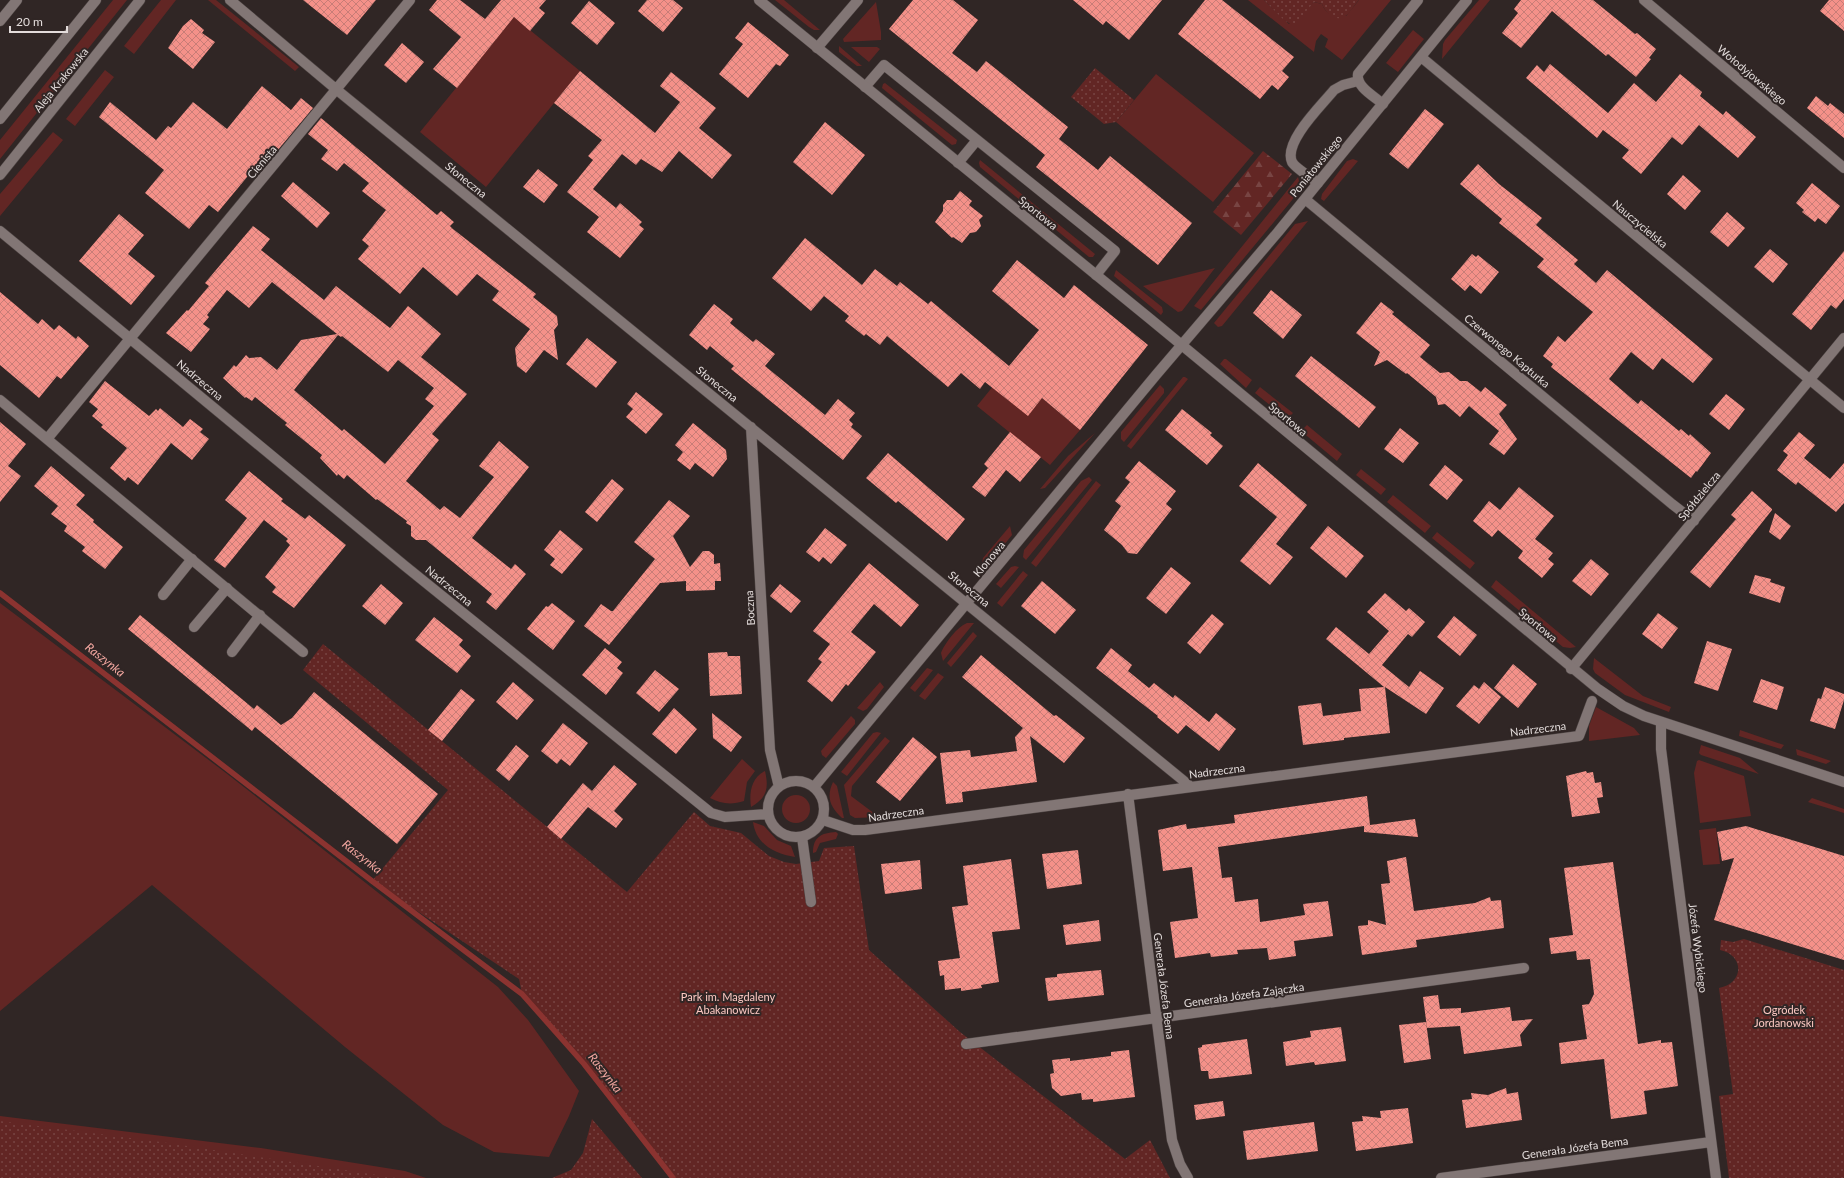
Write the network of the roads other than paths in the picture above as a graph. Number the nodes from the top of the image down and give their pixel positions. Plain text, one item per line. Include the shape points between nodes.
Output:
1 (18, 0) edge
2 (96, 0) edge
3 (140, 0) edge
4 (230, 0) edge
5 (410, 0) edge
6 (759, 0) edge
7 (858, 0) edge
8 (1418, 0) edge
9 (1468, 0) edge
10 (1644, 0) edge
11 (0, 21) edge
12 (817, 48) junction
13 (1421, 57) junction
14 (1358, 81) junction
15 (865, 87) junction
16 (337, 90) junction
17 (1382, 104) junction
18 (0, 120) edge
19 (977, 140) junction
20 (958, 163) junction
21 (1844, 168) edge
22 (0, 175) edge
23 (1318, 183) junction
24 (1305, 199) junction
25 (0, 231) edge
26 (1096, 275) junction
27 (130, 338) junction
28 (1844, 338) edge
29 (1182, 345) junction
30 (1810, 380) junction
31 (0, 400) edge
32 (1844, 408) edge
33 (751, 427) junction
34 (47, 439) junction
35 (1694, 521) junction
36 (192, 559) junction
37 (226, 588) junction
38 (163, 595) dead end
39 (968, 604) junction
40 (260, 616) junction
41 (194, 627) dead end
42 (232, 652) dead end
43 (303, 652) dead end
44 (1572, 669) junction
45 (1592, 701) dead end
46 (1661, 722) junction
47 (1844, 782) edge
48 (1190, 786) junction
49 (779, 787) junction
50 (814, 787) junction
51 (1128, 794) junction
52 (768, 814) junction
53 (823, 820) junction
54 (802, 838) junction
55 (811, 902) dead end
56 (1524, 968) dead end
57 (1156, 1019) junction
58 (966, 1044) dead end
59 (1711, 1142) junction
60 (1188, 1178) edge
61 (1441, 1178) edge
62 (1716, 1178) edge

1 - 11 street
2 - 18 street, Aleja Krakowska
3 - 22 street, Aleja Krakowska
4 - 16 street, Słoneczna
5 - 16 street, Cienista
6 - 12 street, Sportowa
7 - 12 street
8 - 14 street via 1360,70
9 - 13 street, Poniatowskiego
10 - 21 street, Wołodyjowskiego
12 - 15 street, Sportowa
13 - 17 street, Poniatowskiego
13 - 30 street, Nauczycielska
14 - 17 street
14 - 23 street via 1334,90 1294,140 1292,163
15 - 19 street via 884,65
15 - 20 street, Sportowa
16 - 27 street, Cienista
16 - 33 street, Słoneczna
17 - 23 street, Poniatowskiego
19 - 20 street
19 - 26 street via 1115,251
20 - 26 street, Sportowa
23 - 24 street, Poniatowskiego
24 - 29 street, Poniatowskiego
24 - 35 street, Czerwonego Kapturka
25 - 27 street, Nadrzeczna
26 - 29 street, Sportowa
27 - 34 street
27 - 52 street, Nadrzeczna via 405,566 710,813 725,818
28 - 30 street, Spółdzielcza
29 - 39 street, Klonowa
29 - 44 street, Sportowa
30 - 32 street, Nauczycielska
30 - 35 street, Spółdzielcza
31 - 34 street
33 - 39 street, Słoneczna
33 - 49 street, Boczna via 770,750
34 - 36 street
35 - 44 street, Spółdzielcza
36 - 37 street
36 - 38 street
37 - 40 street
37 - 41 street
39 - 48 street, Słoneczna
39 - 50 street, Klonowa
40 - 42 street
40 - 43 street
44 - 46 street, Sportowa via 1623,706
45 - 48 street, Nadrzeczna via 1579,736
46 - 47 street, Sportowa
46 - 59 street, Józefa Wybickiego via 1661,749
48 - 51 street, Nadrzeczna
49 - 50 street via 787,782 796,781 806,782
49 - 52 street via 770,799
50 - 53 street via 824,802
51 - 53 street, Nadrzeczna via 865,830 853,830
51 - 57 street, Generała Józefa Bema
52 - 54 street via 776,830 793,838
53 - 54 street via 811,834
54 - 55 street
56 - 57 street, Generała Józefa Zajączka
57 - 58 street, Generała Józefa Zajączka
57 - 60 street, Generała Józefa Bema via 1172,1140
59 - 61 street, Generała Józefa Bema
59 - 62 street, Józefa Wybickiego

